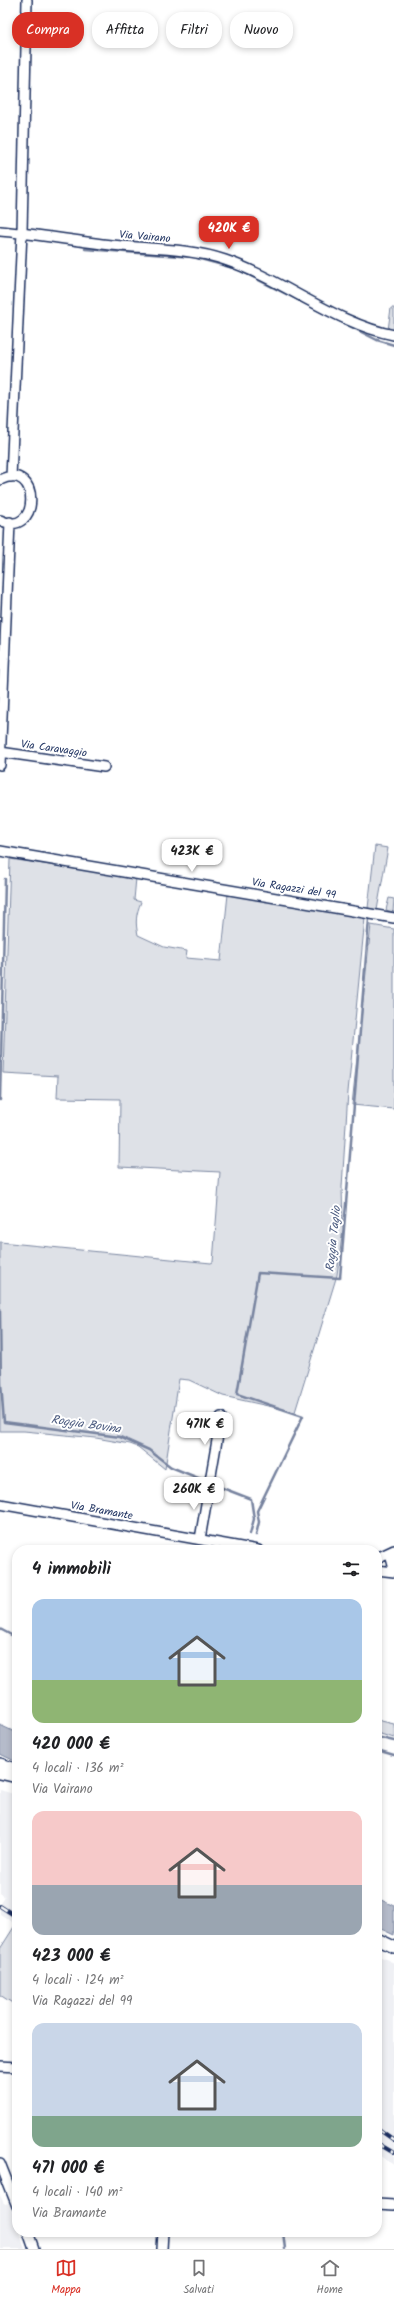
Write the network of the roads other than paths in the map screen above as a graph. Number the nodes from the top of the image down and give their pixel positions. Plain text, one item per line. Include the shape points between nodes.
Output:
1 (27, 0) edge
2 (0, 231) edge
3 (22, 232) junction
4 (394, 336) edge
5 (11, 477) junction
6 (0, 480) edge
7 (0, 520) edge
8 (10, 522) junction
9 (0, 746) edge
10 (0, 752) edge
11 (0, 765) edge
12 (104, 767) dead end
13 (0, 851) edge
14 (394, 918) edge
15 (221, 1416) dead end
16 (0, 1504) edge
17 (200, 1540) junction
18 (229, 1545) edge
19 (394, 1551) edge
20 (382, 1556) edge
21 (394, 1569) edge
22 (382, 1571) edge
23 (394, 1572) edge
24 (0, 1764) edge
25 (12, 1768) edge
26 (0, 1773) edge
27 (12, 1776) edge
28 (382, 1941) edge
29 (394, 1947) edge
30 (0, 2066) edge
31 (12, 2067) edge
32 (0, 2163) edge
33 (12, 2193) edge
34 (382, 2204) edge
35 (394, 2205) edge
36 (30, 2237) edge
37 (163, 2237) edge
38 (34, 2249) edge
39 (162, 2249) edge

1 - 3 street
2 - 3 street, Via Vairano
3 - 4 street, Via Vairano via 95,243 180,251 224,260 366,328
3 - 5 street
5 - 6 street
5 - 8 street via 25,483 32,496 29,511 18,521
7 - 8 street
8 - 9 street
9 - 10 street
10 - 11 street
10 - 12 street, Via Caravaggio
13 - 14 street, Via Ragazzi del 99
15 - 17 street
16 - 17 street, Via Bramante
17 - 18 street, Via Bramante
19 - 20 street
19 - 21 street via 391,1558
22 - 23 street
24 - 25 main road
26 - 27 main road
28 - 29 main road
30 - 31 street
32 - 33 street
34 - 35 street
36 - 38 street
37 - 39 street

